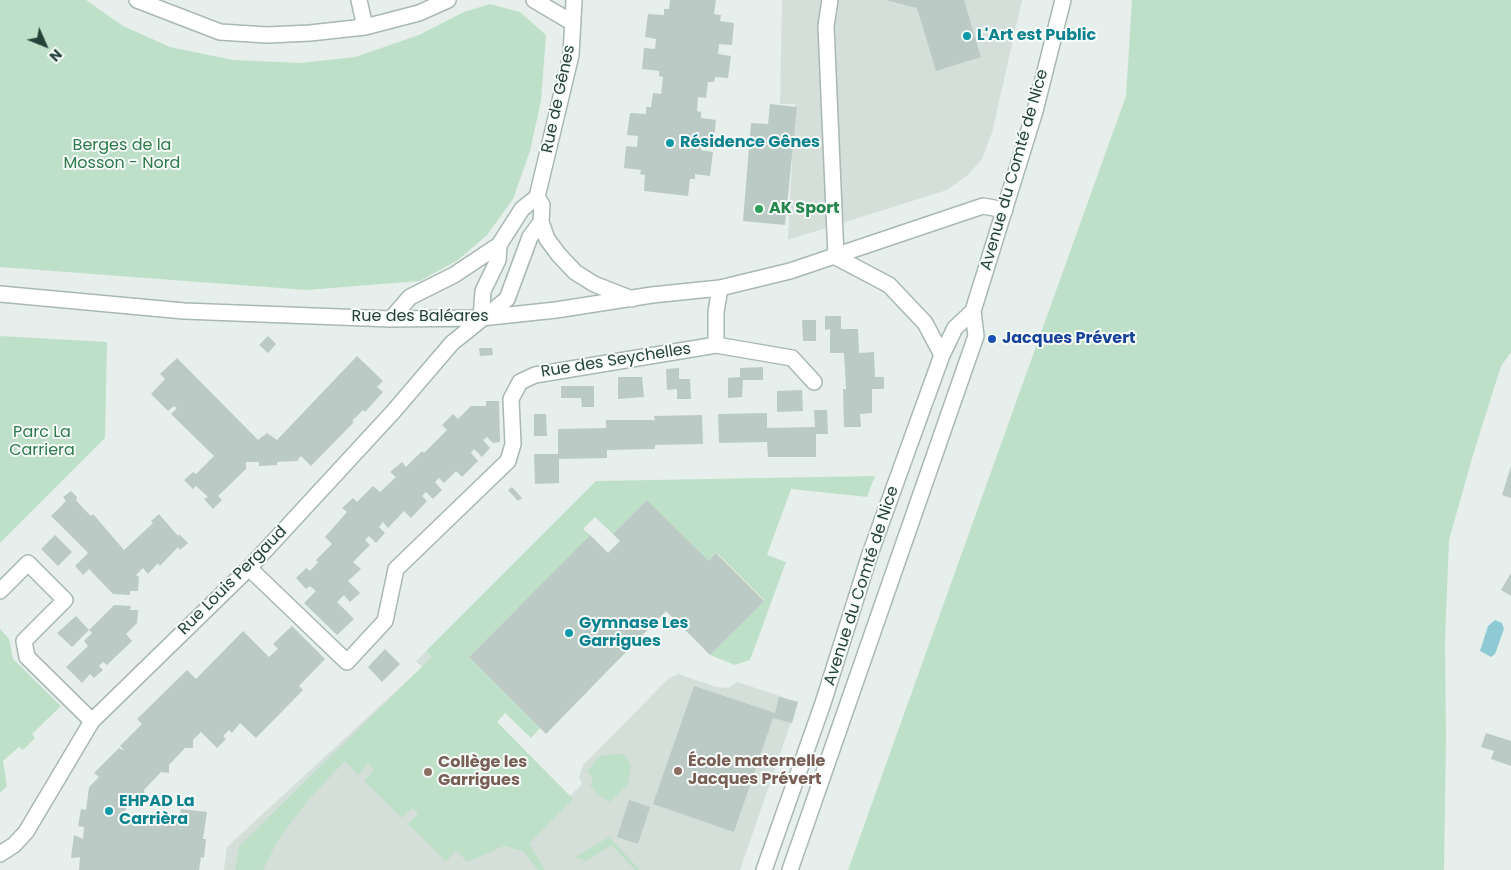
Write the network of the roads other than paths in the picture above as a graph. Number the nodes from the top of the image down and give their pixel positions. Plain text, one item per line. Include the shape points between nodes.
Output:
1 (137, 0) edge
2 (359, 0) edge
3 (448, 0) edge
4 (534, 0) edge
5 (574, 0) edge
6 (830, 0) edge
7 (1063, 0) edge
8 (573, 23) junction
9 (365, 27) junction
10 (537, 197) junction
11 (1005, 210) junction
12 (541, 222) junction
13 (498, 245) junction
14 (836, 257) junction
15 (720, 288) junction
16 (0, 294) edge
17 (634, 300) junction
18 (973, 311) junction
19 (482, 318) junction
20 (391, 319) junction
21 (716, 345) junction
22 (942, 355) junction
23 (814, 382) dead end
24 (249, 568) junction
25 (0, 591) edge
26 (92, 721) junction
27 (0, 854) edge
28 (764, 870) edge
29 (790, 870) edge

1 - 9 street via 220,32 268,35
2 - 9 street
3 - 9 street via 418,13
4 - 8 street
5 - 8 street, Rue de Gênes
6 - 14 street via 826,26
7 - 11 street, Avenue du Comté de Nice
8 - 10 street, Rue de Gênes via 571,56
10 - 12 street, Rue de Gênes via 542,205
10 - 13 street via 522,210
11 - 14 street, Rue des Baléares via 983,206
11 - 18 street, Avenue du Comté de Nice
12 - 17 street, Rue de Gênes via 547,239 575,272 594,284
12 - 19 street via 530,237 507,299
13 - 19 street via 498,260 483,291
13 - 20 street via 454,275 410,298
14 - 15 street, Rue des Baléares
14 - 22 street via 889,285 925,322
15 - 17 street, Rue des Baléares
15 - 21 street
16 - 20 street, Rue des Baléares via 184,311
17 - 19 street, Rue des Baléares
18 - 22 street, Avenue du Comté de Nice via 955,328
18 - 29 street, Avenue du Comté de Nice via 976,336
19 - 20 street, Rue des Baléares
19 - 24 street, Rue Louis Pergaud via 452,343
21 - 23 street, Rue des Seychelles via 792,358
21 - 24 street, Rue des Seychelles via 535,375 520,382 511,399 513,444 508,461 396,569 386,621 347,662
22 - 28 street, Avenue du Comté de Nice via 870,554 823,703
24 - 26 street, Rue Louis Pergaud
25 - 26 street via 28,563 66,600 24,641 28,657
26 - 27 street, Rue Louis Pergaud via 26,832

